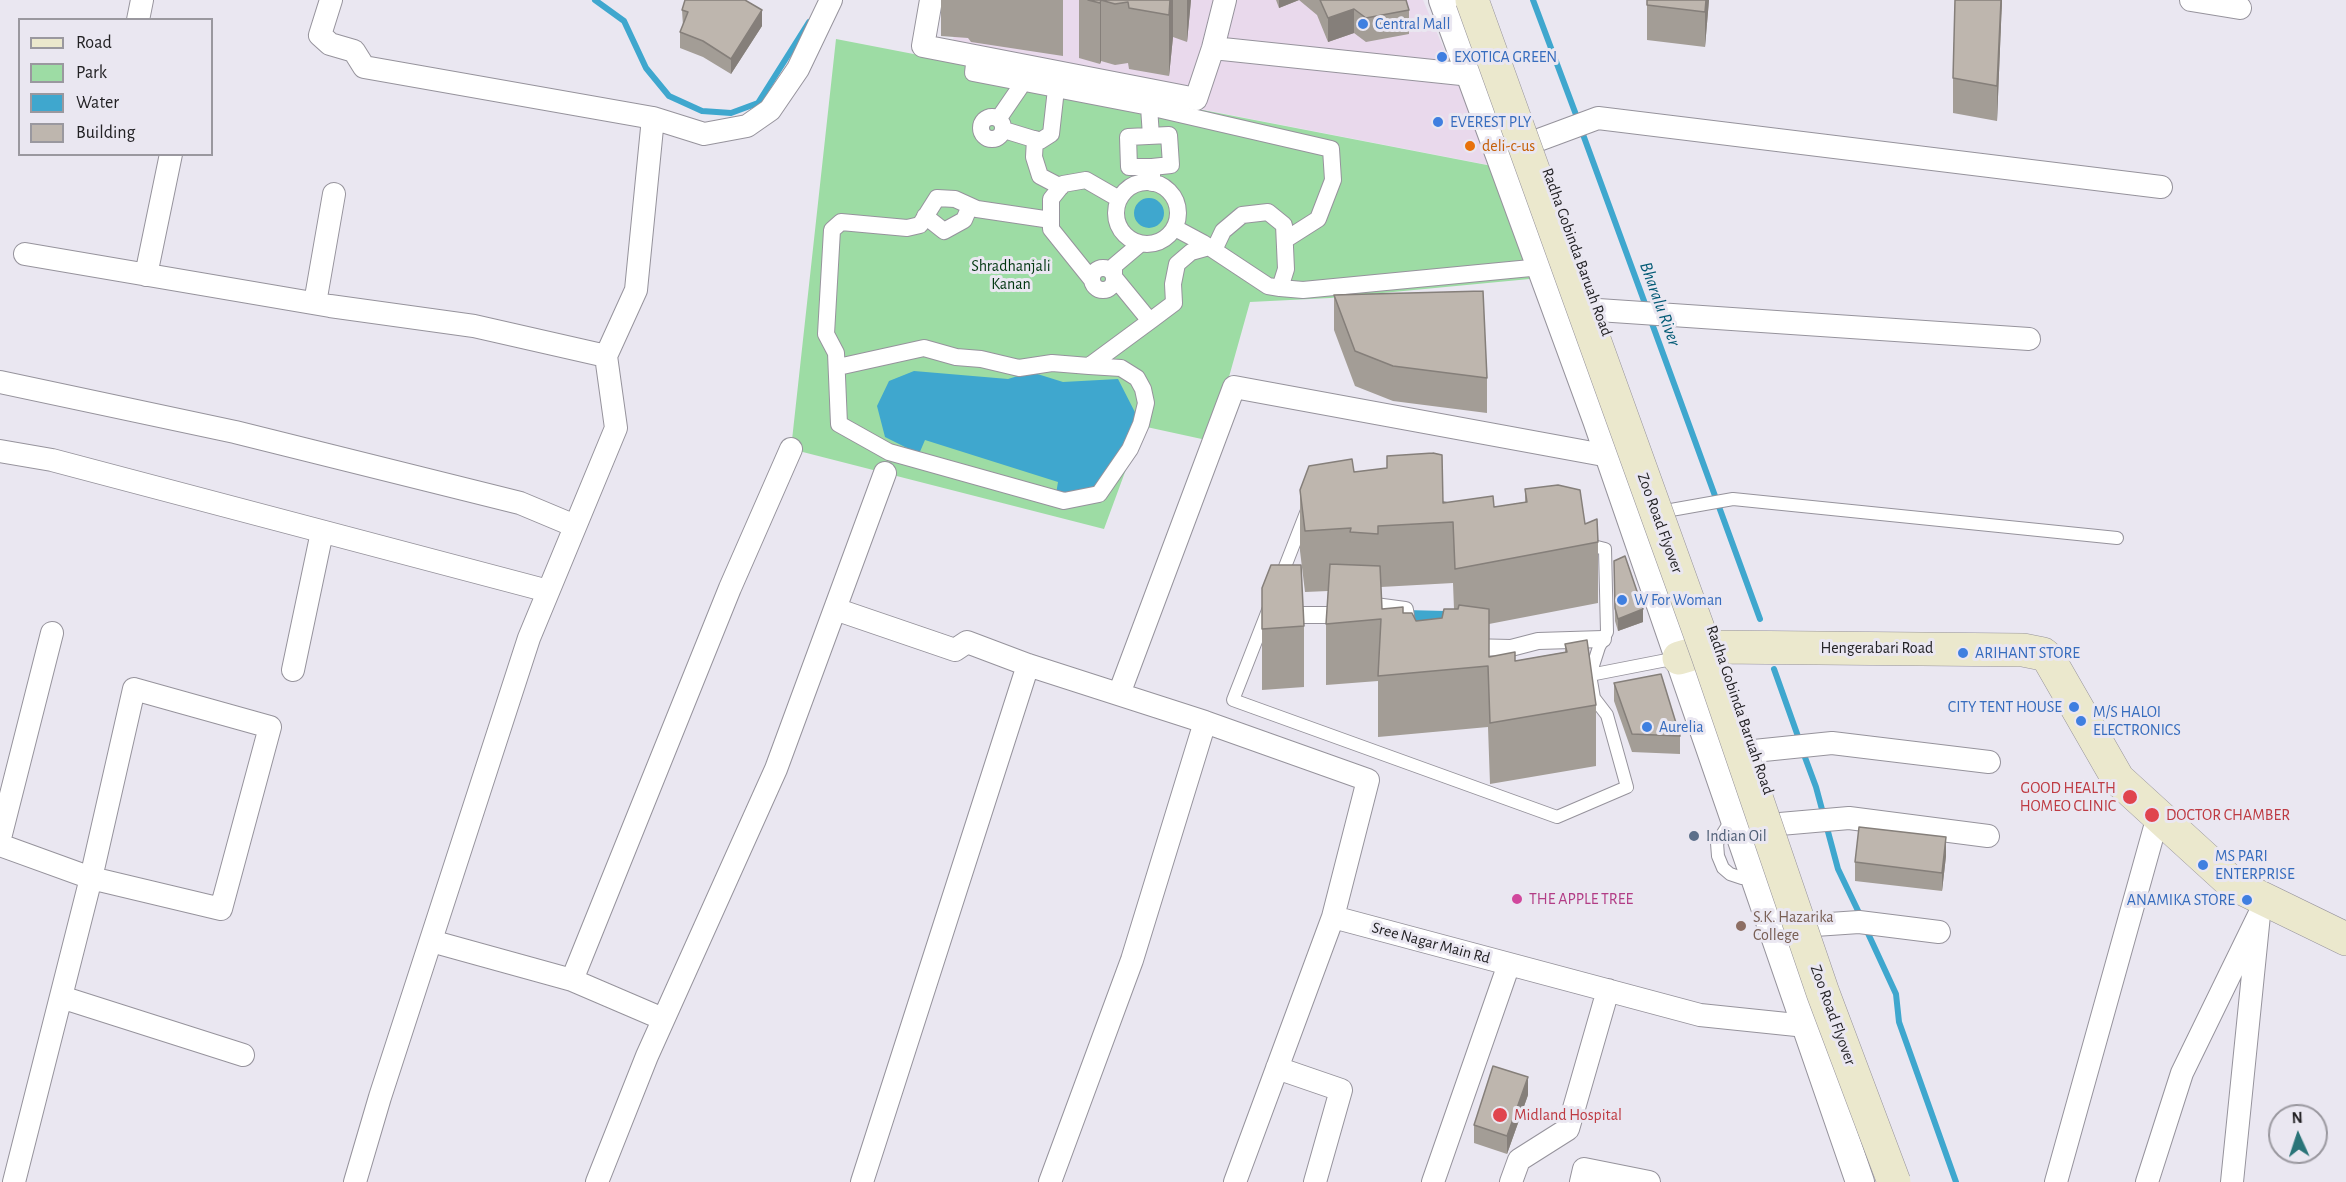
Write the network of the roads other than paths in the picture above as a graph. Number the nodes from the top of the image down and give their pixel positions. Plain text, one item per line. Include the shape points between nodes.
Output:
1 (142, 0) edge
2 (331, 0) edge
3 (831, 0) edge
4 (931, 0) edge
5 (1225, 0) edge
6 (1443, 0) edge
7 (1457, 0) edge
8 (1472, 0) edge
9 (1485, 0) edge
10 (2191, 0) edge
11 (2240, 8) dead end
12 (138, 18) edge
13 (1213, 48) junction
14 (975, 56) junction
15 (1471, 75) junction
16 (1023, 82) junction
17 (1056, 89) junction
18 (1149, 107) junction
19 (653, 118) junction
20 (1151, 136) junction
21 (1035, 139) junction
22 (1536, 141) junction
23 (171, 156) edge
24 (1152, 175) junction
25 (1061, 187) junction
26 (2161, 187) dead end
27 (334, 194) dead end
28 (1119, 199) junction
29 (970, 206) junction
30 (925, 216) junction
31 (1051, 220) junction
32 (1175, 228) junction
33 (1285, 240) junction
34 (1140, 244) junction
35 (1211, 249) junction
36 (24, 254) dead end
37 (1541, 267) junction
38 (1110, 270) junction
39 (146, 274) junction
40 (1280, 288) junction
41 (315, 303) junction
42 (1598, 310) junction
43 (1150, 321) junction
44 (2029, 339) dead end
45 (606, 356) junction
46 (1089, 366) junction
47 (838, 367) junction
48 (0, 382) edge
49 (791, 449) dead end
50 (0, 451) edge
51 (1609, 456) junction
52 (885, 473) dead end
53 (1671, 510) junction
54 (575, 526) junction
55 (322, 532) junction
56 (2117, 537) dead end
57 (548, 591) junction
58 (835, 609) junction
59 (1268, 609) junction
60 (52, 633) dead end
61 (1603, 639) junction
62 (1564, 641) junction
63 (1424, 646) edge
64 (1717, 647) junction
65 (1404, 648) edge
66 (1569, 657) edge
67 (1679, 658) junction
68 (1506, 663) edge
69 (1028, 665) junction
70 (293, 670) dead end
71 (1588, 684) junction
72 (1119, 694) junction
73 (1205, 722) junction
74 (1754, 751) junction
75 (1989, 762) dead end
76 (2158, 816) junction
77 (1780, 824) junction
78 (1988, 836) dead end
79 (0, 838) edge
80 (0, 845) edge
81 (91, 878) junction
82 (1333, 917) junction
83 (1815, 925) junction
84 (1939, 932) dead end
85 (2346, 939) edge
86 (430, 942) junction
87 (1509, 964) junction
88 (572, 980) junction
89 (1608, 990) junction
90 (61, 997) junction
91 (663, 1019) junction
92 (1806, 1026) junction
93 (243, 1054) dead end
94 (1277, 1068) junction
95 (14, 1182) edge
96 (355, 1182) edge
97 (597, 1182) edge
98 (862, 1182) edge
99 (1050, 1182) edge
100 (1235, 1182) edge
101 (1314, 1182) edge
102 (1433, 1182) edge
103 (1511, 1182) edge
104 (1581, 1182) edge
105 (1649, 1182) edge
106 (1860, 1182) edge
107 (1878, 1182) edge
108 (1894, 1182) edge
109 (1909, 1182) edge
110 (2056, 1182) edge
111 (2147, 1182) edge
112 (2232, 1182) edge

1 - 12 street
2 - 19 street via 320,35 330,44 354,51 364,67
3 - 19 street via 798,69 770,110 747,126 704,134
4 - 14 street via 923,46
5 - 13 street
6 - 15 street
7 - 107 main road, Zoo Road Flyover
8 - 108 main road, Zoo Road Flyover, bridge via 1704,645 1823,993
9 - 22 street, Radha Gobinda Baruah Road
10 - 11 street
13 - 14 street via 1196,99
13 - 15 street
14 - 16 street via 973,73
15 - 37 street
16 - 17 street
16 - 21 street via 1002,124
17 - 18 street
17 - 21 street via 1051,134 1040,141
18 - 20 street
18 - 33 street via 1331,149 1333,180 1318,219
19 - 45 street via 636,290
20 - 24 street via 1169,135 1171,165
20 - 24 street via 1128,137 1129,167
21 - 25 street via 1034,158 1040,176
22 - 26 street via 1598,118
22 - 42 street, Radha Gobinda Baruah Road
23 - 39 street
24 - 28 street via 1128,188
24 - 32 street via 1175,199
25 - 28 street via 1086,180
25 - 31 street via 1051,199
27 - 41 street
28 - 34 street via 1115,215 1118,225 1130,241
29 - 30 street via 937,198
29 - 30 street via 964,220 944,231
29 - 31 street
30 - 47 street via 920,225 907,228 841,222 832,230 826,334
31 - 38 street via 1051,229 1097,289 1104,290 1113,284
32 - 34 street via 1160,242
32 - 35 street
33 - 35 street via 1284,225 1268,212 1251,214 1223,231
33 - 40 street via 1286,269
34 - 38 street
35 - 40 street via 1268,286
35 - 43 street via 1191,252 1177,264 1174,303
36 - 39 street
37 - 40 street via 1303,290
37 - 51 street
38 - 43 street
39 - 41 street
41 - 45 street via 474,326
42 - 44 street
42 - 53 street, Radha Gobinda Baruah Road
43 - 46 street
45 - 54 street via 616,428
46 - 47 street via 1052,363 1019,368 924,348
46 - 47 street via 1121,368 1137,378 1146,403 1130,449 1099,494 1064,501 889,452 839,424
48 - 54 street via 235,432 520,503
49 - 88 street via 725,598
50 - 55 street via 52,460
51 - 67 street
51 - 72 street via 1234,387
52 - 58 street
53 - 56 lane via 1730,500
53 - 64 street, Radha Gobinda Baruah Road
54 - 57 street
55 - 57 street
55 - 70 street
57 - 86 street via 529,638
58 - 69 street via 955,650 966,642
58 - 91 street via 776,769
59 - 61 lane via 1320,477 1605,549 1607,632
59 - 63 street via 1364,604 1405,610 1408,630
59 - 65 street via 1386,617
59 - 71 lane via 1233,700 1557,817 1627,787 1607,715
60 - 79 street
61 - 62 street
61 - 71 lane
62 - 66 street
62 - 68 street via 1450,651
64 - 67 main road, Hengerabari Road
64 - 74 street, Radha Gobinda Baruah Road
64 - 76 main road, Hengerabari Road via 2023,650 2043,654 2118,779
67 - 71 lane
67 - 92 street
69 - 72 street
69 - 98 street
72 - 73 street
73 - 82 street via 1368,780
73 - 99 street via 1132,960
74 - 75 street via 1832,743
74 - 77 street, Radha Gobinda Baruah Road
76 - 85 main road, Hengerabari Road via 2233,884
76 - 110 street
77 - 78 street via 1849,818
77 - 83 street, Radha Gobinda Baruah Road
80 - 81 street
81 - 81 street via 134,689 270,727 221,909
81 - 90 street
82 - 87 street, Sree Nagar Main Rd
82 - 94 street
83 - 84 street via 1859,921
83 - 109 street, Radha Gobinda Baruah Road
86 - 88 street
86 - 96 street
87 - 89 street, Sree Nagar Main Rd
87 - 102 street
88 - 91 street
89 - 92 street, Sree Nagar Main Rd via 1700,1015
89 - 103 street via 1568,1129 1519,1160
90 - 93 street
90 - 95 street
91 - 97 street
92 - 106 street
94 - 100 street
94 - 101 street via 1341,1090
104 - 105 street via 1584,1169
111 - 112 street via 2182,1073 2259,915

